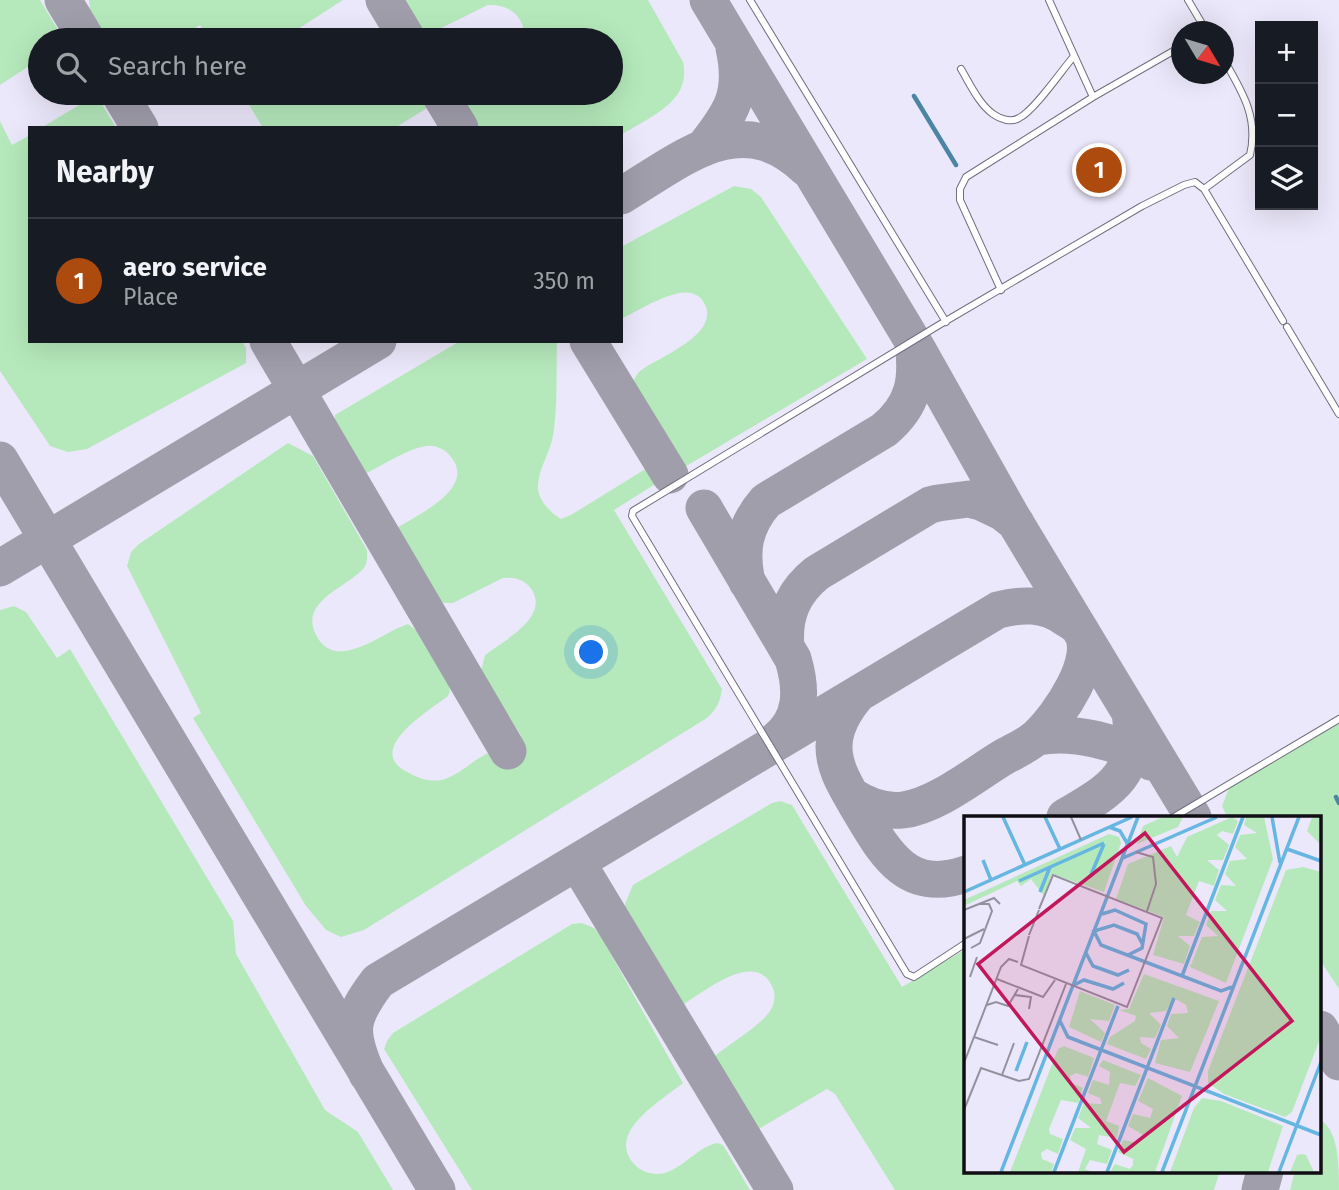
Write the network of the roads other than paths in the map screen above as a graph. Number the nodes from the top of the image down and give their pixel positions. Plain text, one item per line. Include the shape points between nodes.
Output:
1 (750, 0) edge
2 (1049, 0) edge
3 (1188, 0) edge
4 (1200, 21) edge
5 (1171, 52) edge
6 (1074, 56) junction
7 (961, 69) dead end
8 (1234, 78) edge
9 (1093, 97) junction
10 (1204, 189) junction
11 (1001, 290) junction
12 (946, 322) junction
13 (1339, 414) edge
14 (1339, 719) edge
15 (1176, 816) edge
16 (964, 944) edge

1 - 12 lane
2 - 6 lane
3 - 4 lane
5 - 9 lane
6 - 7 lane via 1032,106 1009,121 981,102
6 - 9 lane
8 - 10 lane via 1253,125 1251,155
9 - 11 lane via 970,173 962,183 960,200
10 - 11 lane via 1195,182 1184,185
10 - 13 lane
11 - 12 lane
12 - 16 lane via 633,511 632,516 907,974 914,977
14 - 15 lane

